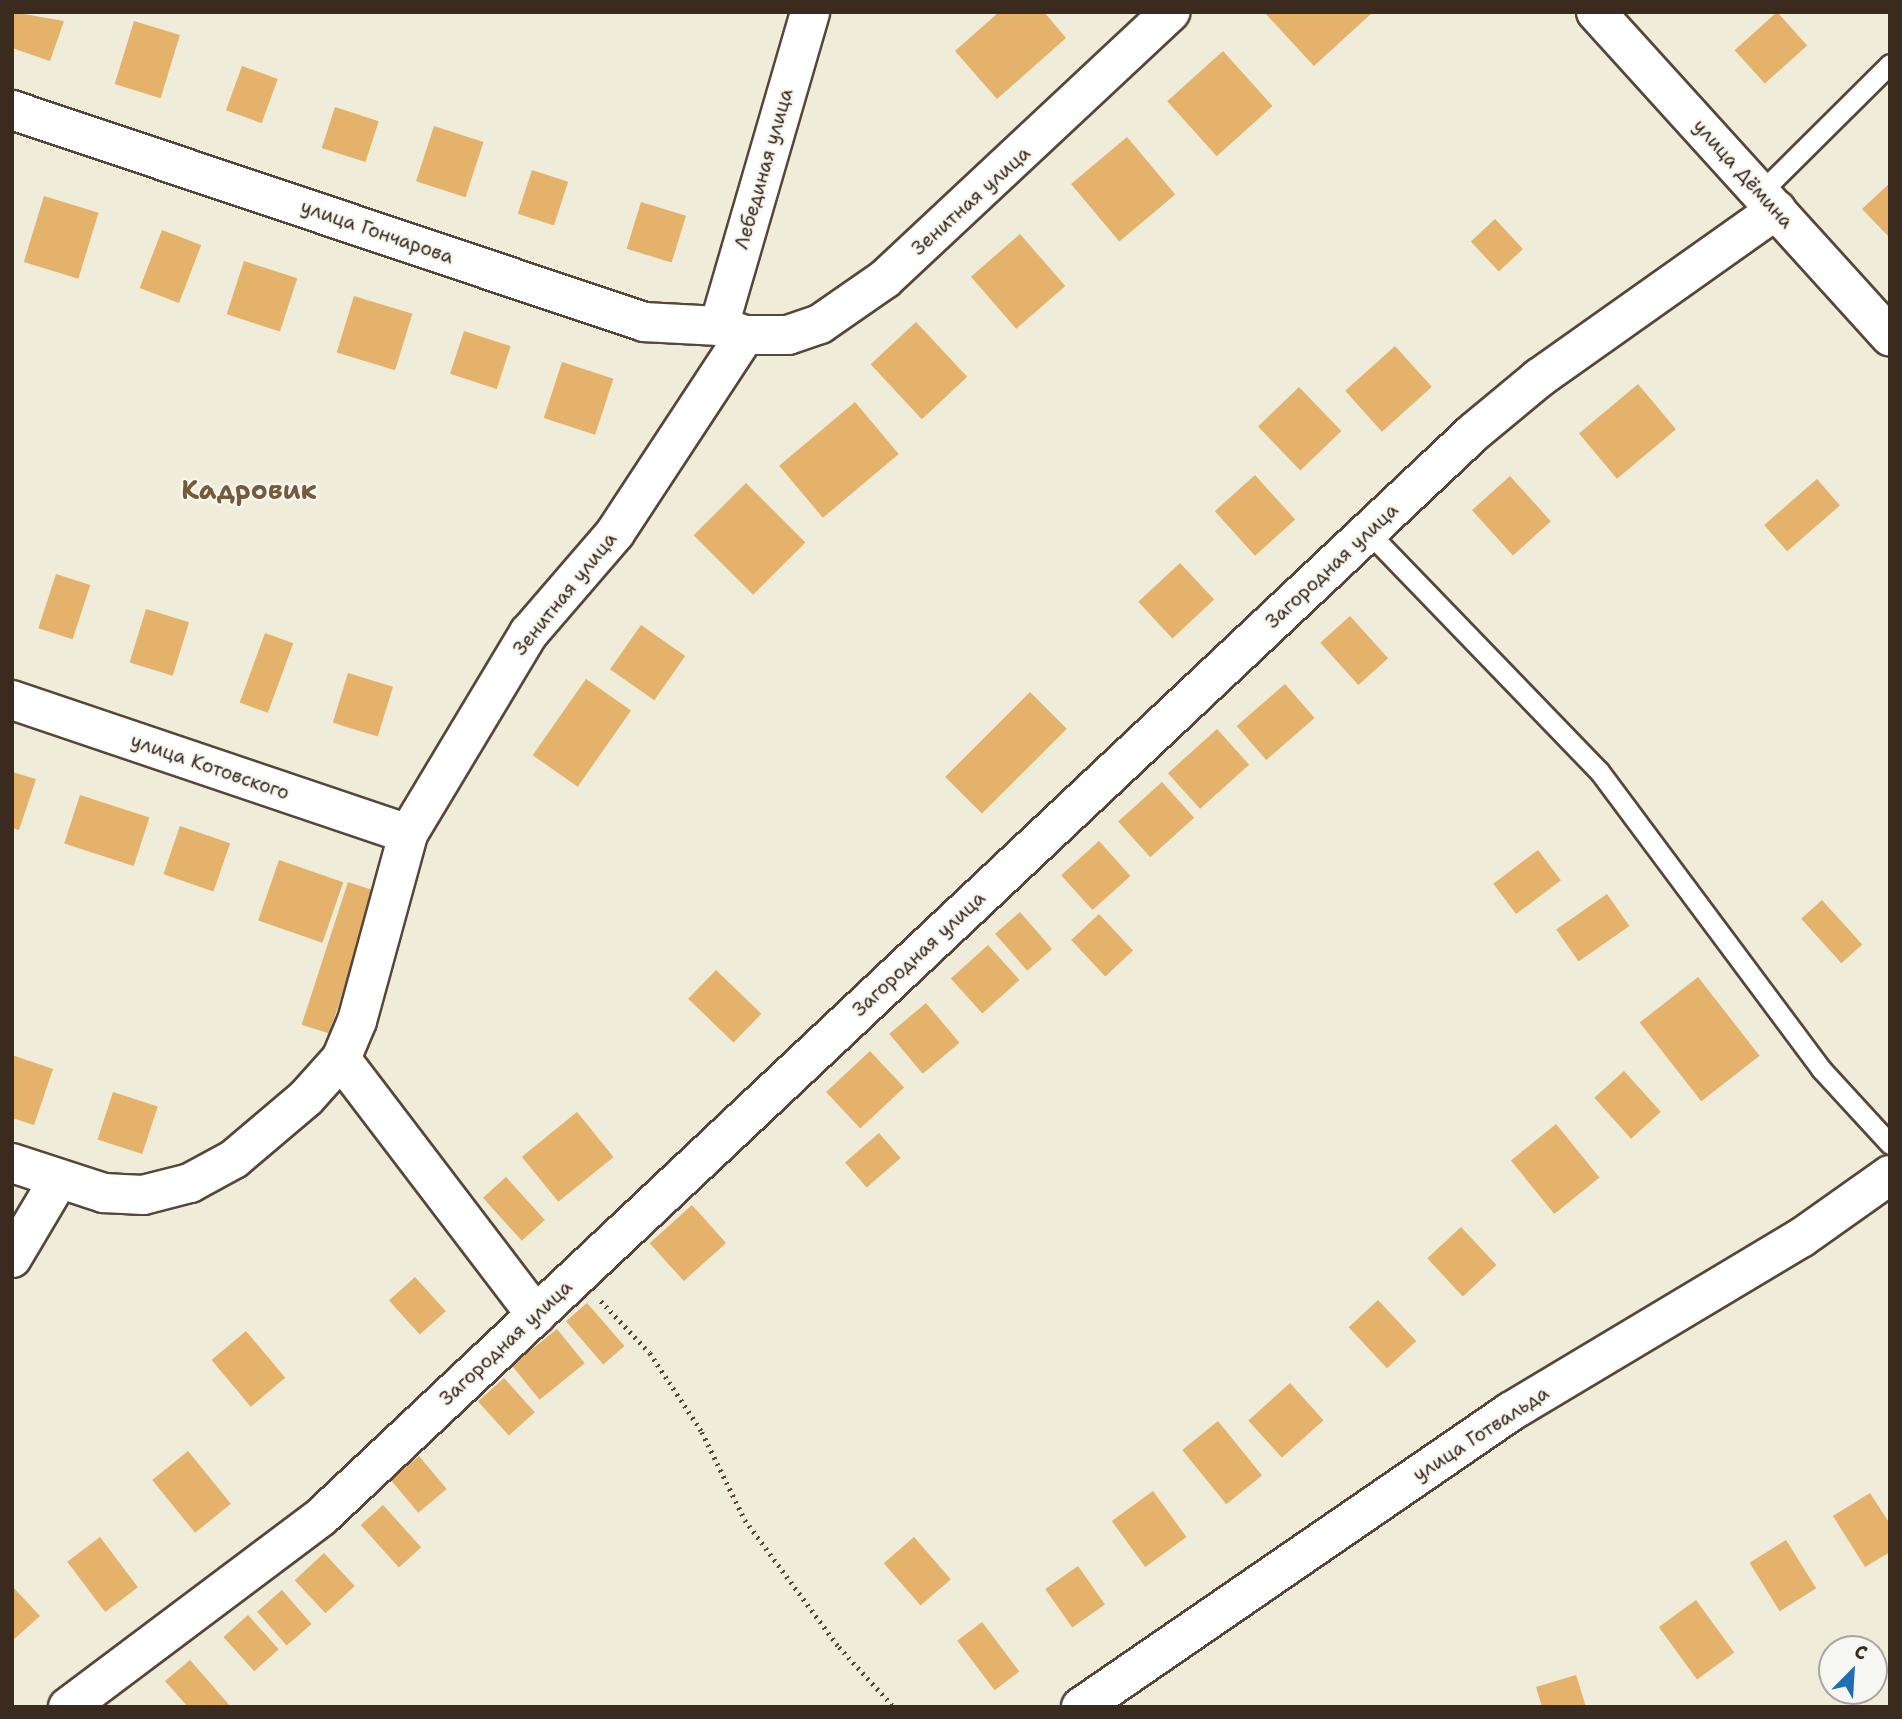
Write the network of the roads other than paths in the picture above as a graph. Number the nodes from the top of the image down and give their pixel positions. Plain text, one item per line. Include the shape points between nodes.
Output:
1 (810, 12) edge
2 (1170, 12) edge
3 (1596, 12) edge
4 (1890, 64) edge
5 (12, 110) edge
6 (1768, 202) junction
7 (732, 331) junction
8 (1890, 336) edge
9 (1368, 532) junction
10 (12, 700) edge
11 (408, 834) junction
12 (341, 1059) junction
13 (1890, 1144) edge
14 (12, 1163) edge
15 (1890, 1175) edge
16 (59, 1179) junction
17 (12, 1258) edge
18 (536, 1315) junction
19 (68, 1707) edge
20 (1081, 1707) edge

1 - 7 street, Лебединая улица
2 - 7 street, Зенитная улица via 885,279 820,324 788,335
3 - 6 street, улица Дёмина
4 - 6 lane
5 - 7 street, улица Гончарова via 644,321
6 - 8 street, улица Дёмина
6 - 9 street, Загородная улица via 1539,378
7 - 11 street, Зенитная улица via 615,533 529,633
9 - 13 lane via 1600,771 1821,1069
9 - 18 street, Загородная улица
10 - 11 street, улица Котовского
11 - 12 street, Зенитная улица via 378,962
12 - 16 street, Зенитная улица via 273,1128 190,1183 143,1195 104,1194
12 - 18 street
14 - 16 street, Зенитная улица
15 - 20 street, улица Готвальда via 1801,1238 1510,1412
16 - 17 street
18 - 19 street, Загородная улица via 321,1517

